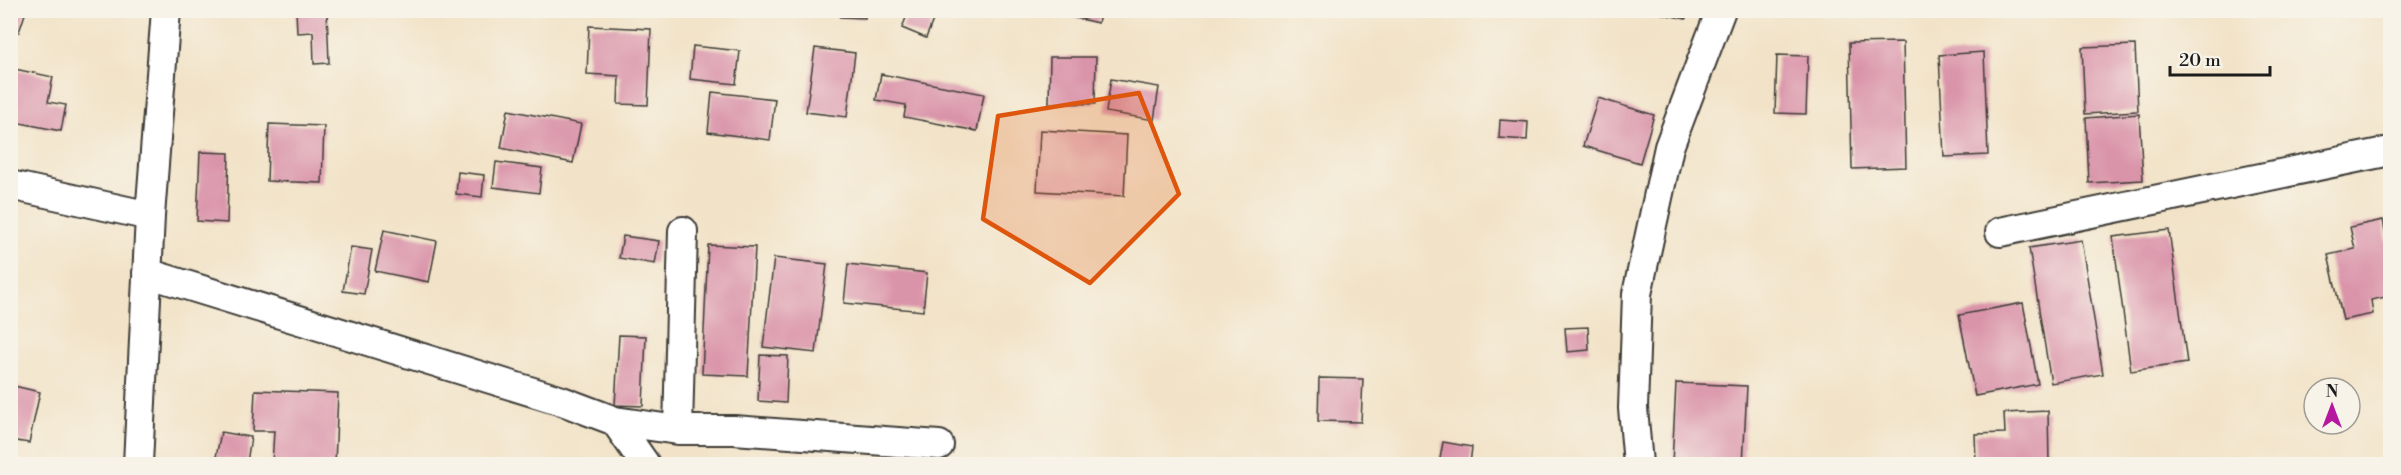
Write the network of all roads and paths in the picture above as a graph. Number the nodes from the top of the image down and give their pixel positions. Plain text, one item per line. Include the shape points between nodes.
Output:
1 (166, 10) edge
2 (1721, 10) edge
3 (2391, 151) edge
4 (10, 185) edge
5 (150, 216) junction
6 (683, 231) dead end
7 (2000, 232) dead end
8 (147, 273) junction
9 (615, 421) junction
10 (678, 430) junction
11 (939, 445) dead end
12 (138, 465) edge
13 (645, 465) edge
14 (1638, 465) edge

1 - 5 street
2 - 14 street via 1669,147 1637,294 1633,408
3 - 7 street
4 - 5 street
5 - 8 street
6 - 10 street
8 - 9 street via 562,401
8 - 12 street
9 - 10 street
9 - 13 street
10 - 11 street via 734,430

